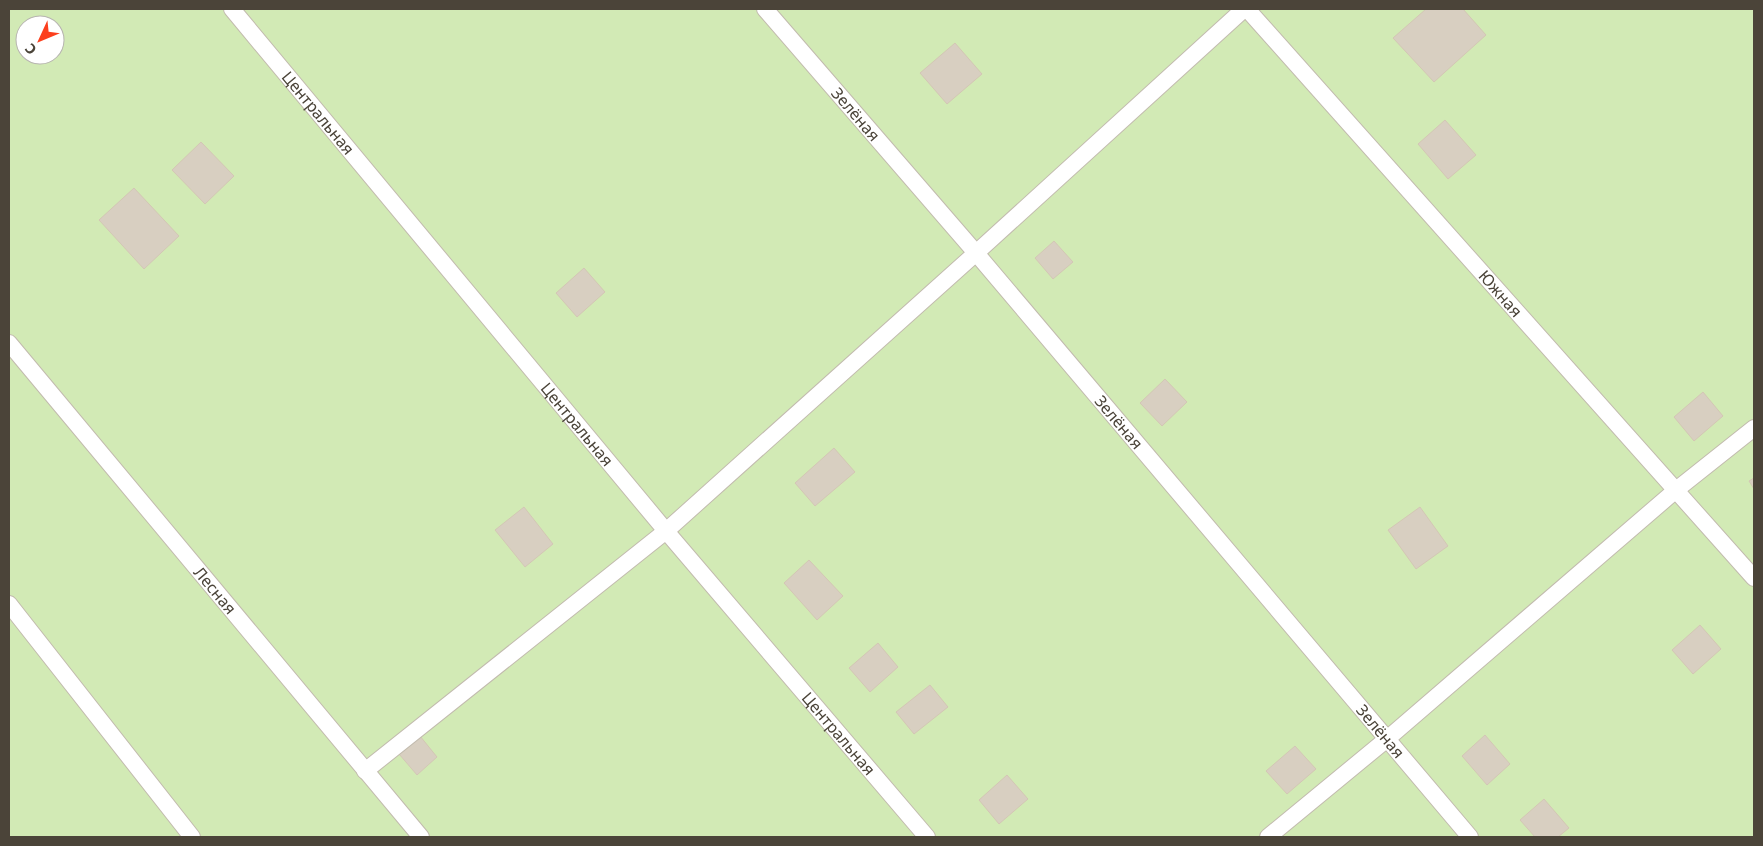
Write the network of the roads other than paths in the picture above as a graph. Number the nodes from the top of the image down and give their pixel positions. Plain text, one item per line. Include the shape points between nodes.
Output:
1 (232, 9) edge
2 (764, 9) edge
3 (1245, 9) edge
4 (976, 253) junction
5 (9, 343) edge
6 (1754, 428) edge
7 (1676, 490) junction
8 (666, 531) junction
9 (1754, 578) edge
10 (9, 604) edge
11 (1387, 739) junction
12 (365, 771) junction
13 (192, 837) edge
14 (422, 837) edge
15 (927, 837) edge
16 (1268, 837) edge
17 (1470, 837) edge

1 - 8 lane, Центральная
2 - 4 lane, Зелёная
3 - 4 lane
3 - 7 lane, Южная
4 - 8 lane
4 - 11 lane, Зелёная
5 - 12 lane, Лесная
6 - 7 lane
7 - 9 lane, Южная
7 - 11 lane
8 - 12 lane
8 - 15 lane, Центральная
10 - 13 lane
11 - 16 lane
11 - 17 lane, Зелёная
12 - 14 lane, Лесная

